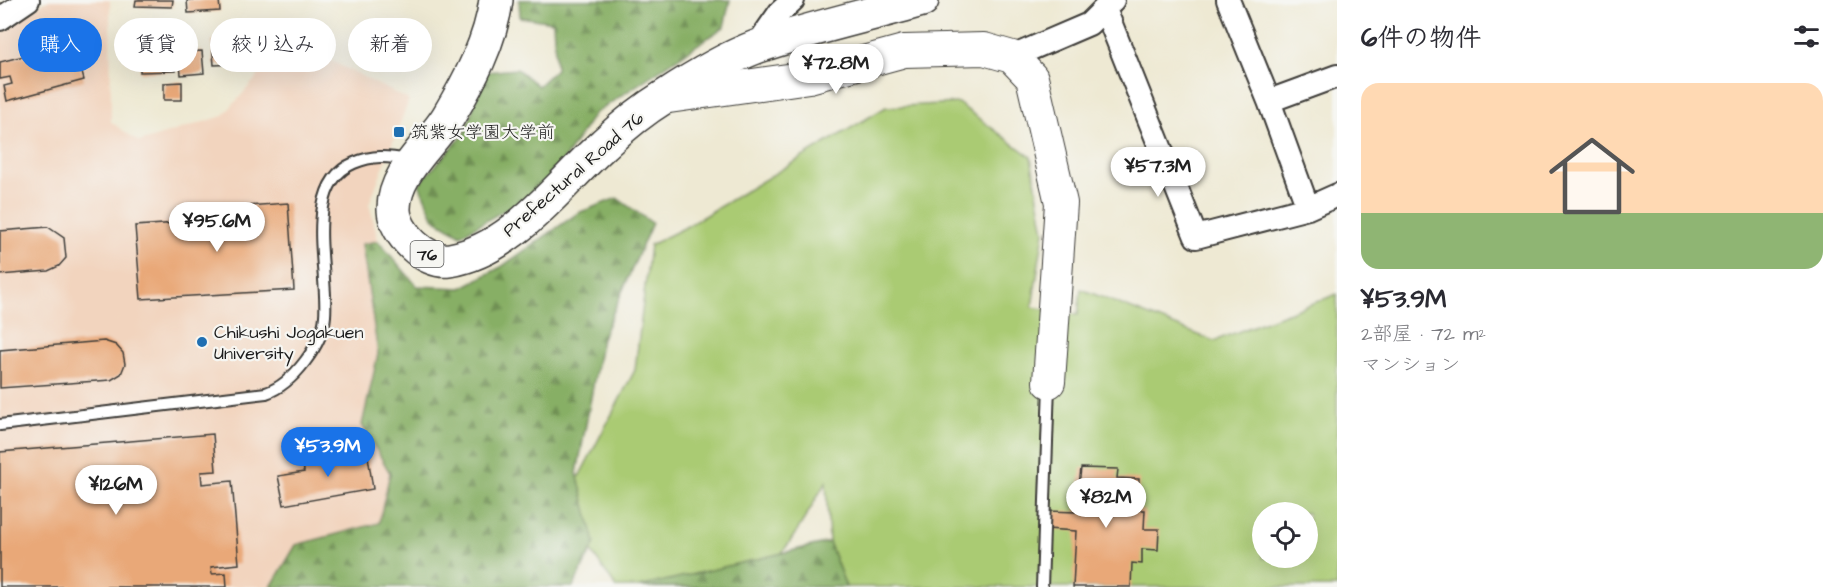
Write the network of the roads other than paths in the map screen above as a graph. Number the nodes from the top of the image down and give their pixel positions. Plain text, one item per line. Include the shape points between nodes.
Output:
1 (28, 0) edge
2 (496, 0) edge
3 (793, 0) edge
4 (922, 0) edge
5 (1228, 0) edge
6 (1109, 4) edge
7 (0, 20) edge
8 (755, 48) junction
9 (1012, 57) junction
10 (1337, 76) edge
11 (662, 98) junction
12 (1269, 100) junction
13 (414, 161) junction
14 (1337, 195) edge
15 (1308, 208) junction
16 (1049, 382) joint
17 (0, 425) edge
18 (1042, 587) edge

1 - 7 street
2 - 13 main road, Prefectural Road 76 / 76 via 486,43 447,118
3 - 8 street
4 - 8 main road, Prefectural Road 76 / 76
5 - 12 street
6 - 9 street via 1089,24
6 - 15 street via 1196,237
8 - 11 main road, Prefectural Road 76 / 76
9 - 11 street via 984,49 904,51 809,77
9 - 16 street via 1032,78 1061,203
10 - 12 street
11 - 13 main road, Prefectural Road 76 / 76 via 604,143 517,227 481,250 451,260 428,255 400,230 394,209 399,187
12 - 15 street
13 - 17 lane via 385,155 365,159 339,171 327,188 322,215 325,320 312,350 277,388 266,393
14 - 15 street
16 - 18 lane

